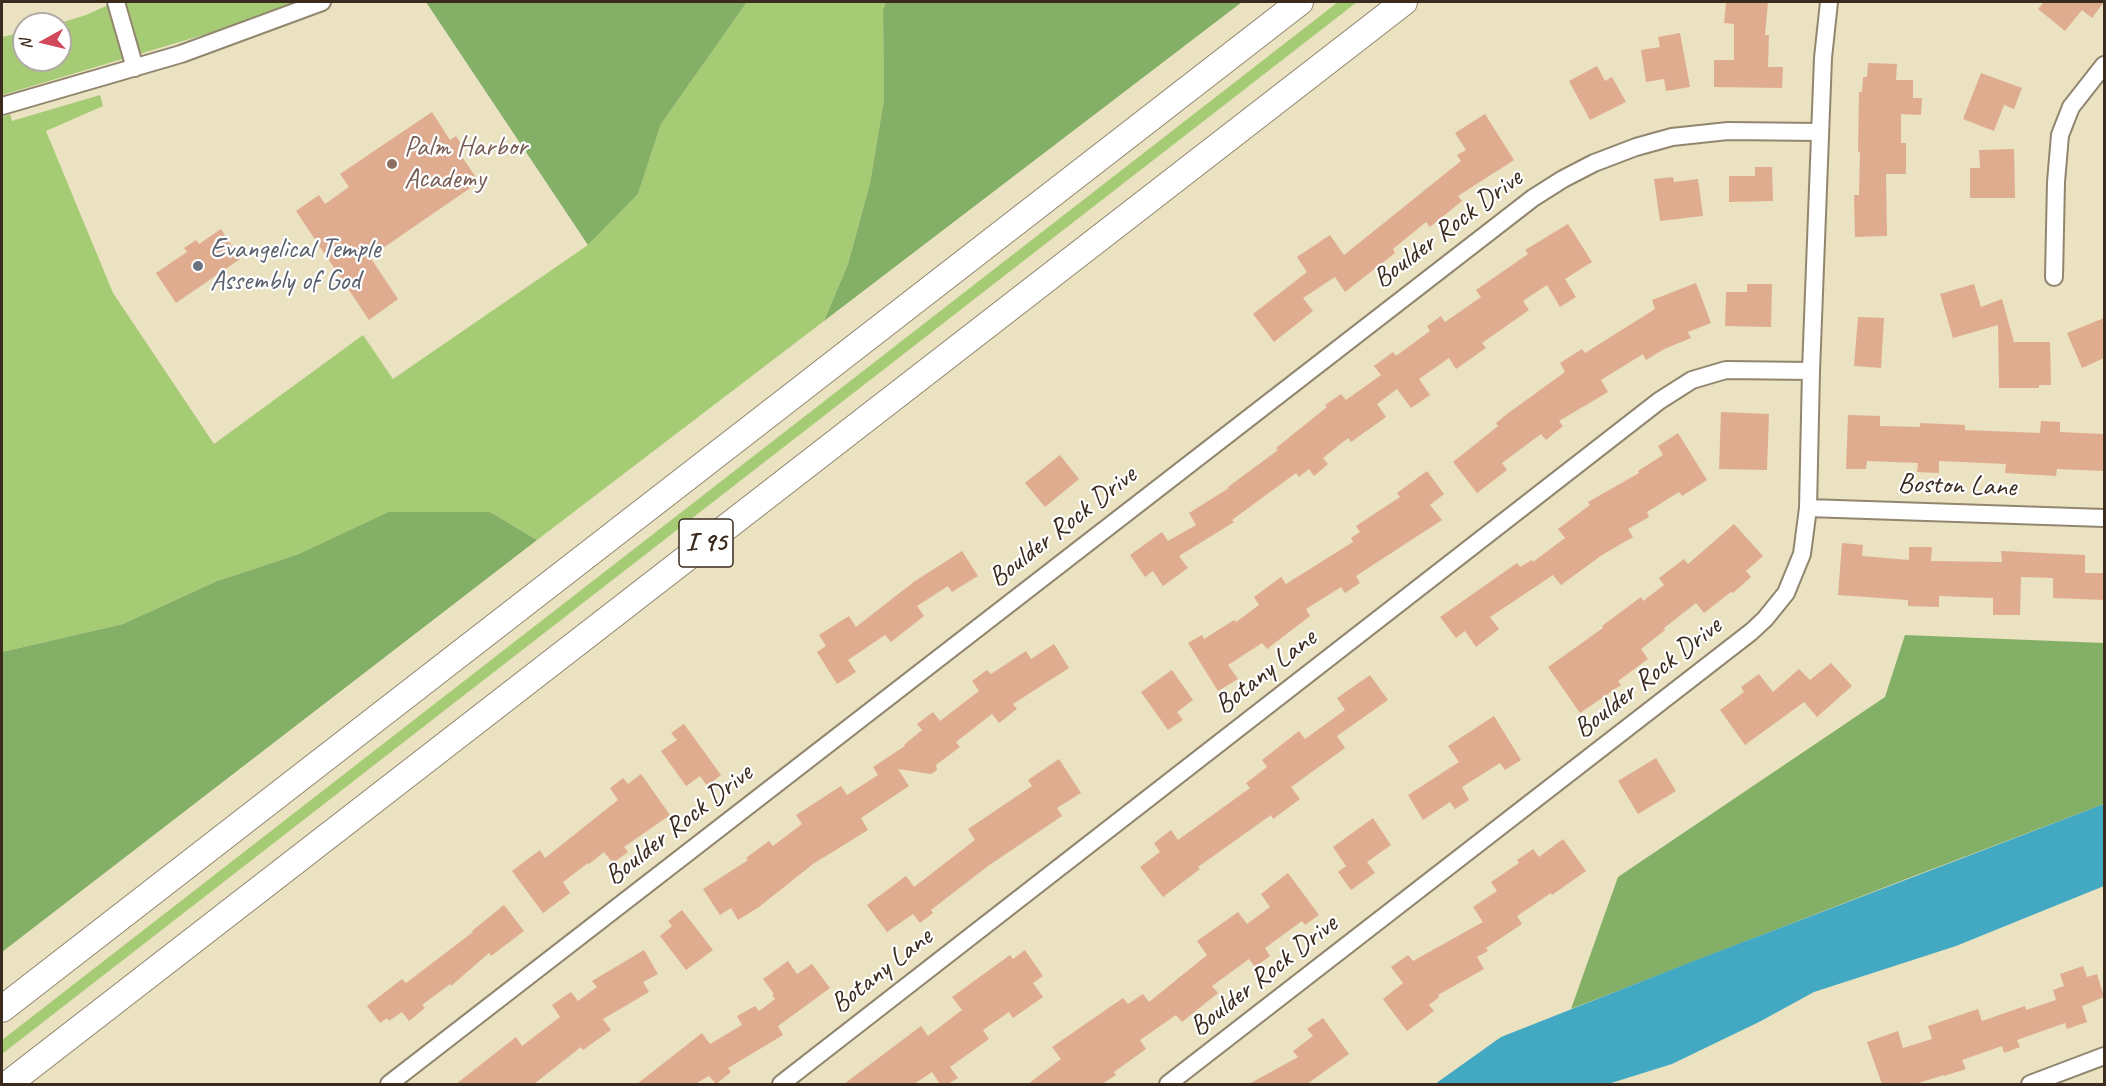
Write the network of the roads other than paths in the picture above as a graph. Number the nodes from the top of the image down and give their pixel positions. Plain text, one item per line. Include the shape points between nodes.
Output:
1 (116, 2) edge
2 (322, 2) edge
3 (1300, 2) edge
4 (1404, 2) edge
5 (1829, 2) edge
6 (2104, 65) edge
7 (135, 68) junction
8 (2, 106) edge
9 (1820, 132) junction
10 (2054, 277) dead end
11 (1810, 371) junction
12 (1808, 508) junction
13 (2104, 518) edge
14 (2, 1009) edge
15 (2104, 1056) edge
16 (8, 1084) edge
17 (389, 1084) edge
18 (781, 1084) edge
19 (1168, 1084) edge
20 (2030, 1084) edge

1 - 7 street
2 - 7 street
3 - 14 highway, I 95
4 - 16 highway, I 95
5 - 9 street, Boulder Rock Drive
6 - 10 street via 2071,107 2060,135
7 - 8 street
9 - 11 street, Boulder Rock Drive
9 - 17 street, Boulder Rock Drive via 1728,130 1672,137 1594,163 1533,198
11 - 12 street, Boulder Rock Drive
11 - 18 street, Botany Lane via 1726,370 1692,380 1659,401
12 - 13 street, Boston Lane
12 - 19 street, Boulder Rock Drive via 1802,554 1792,581 1777,606 1751,632
15 - 20 street

